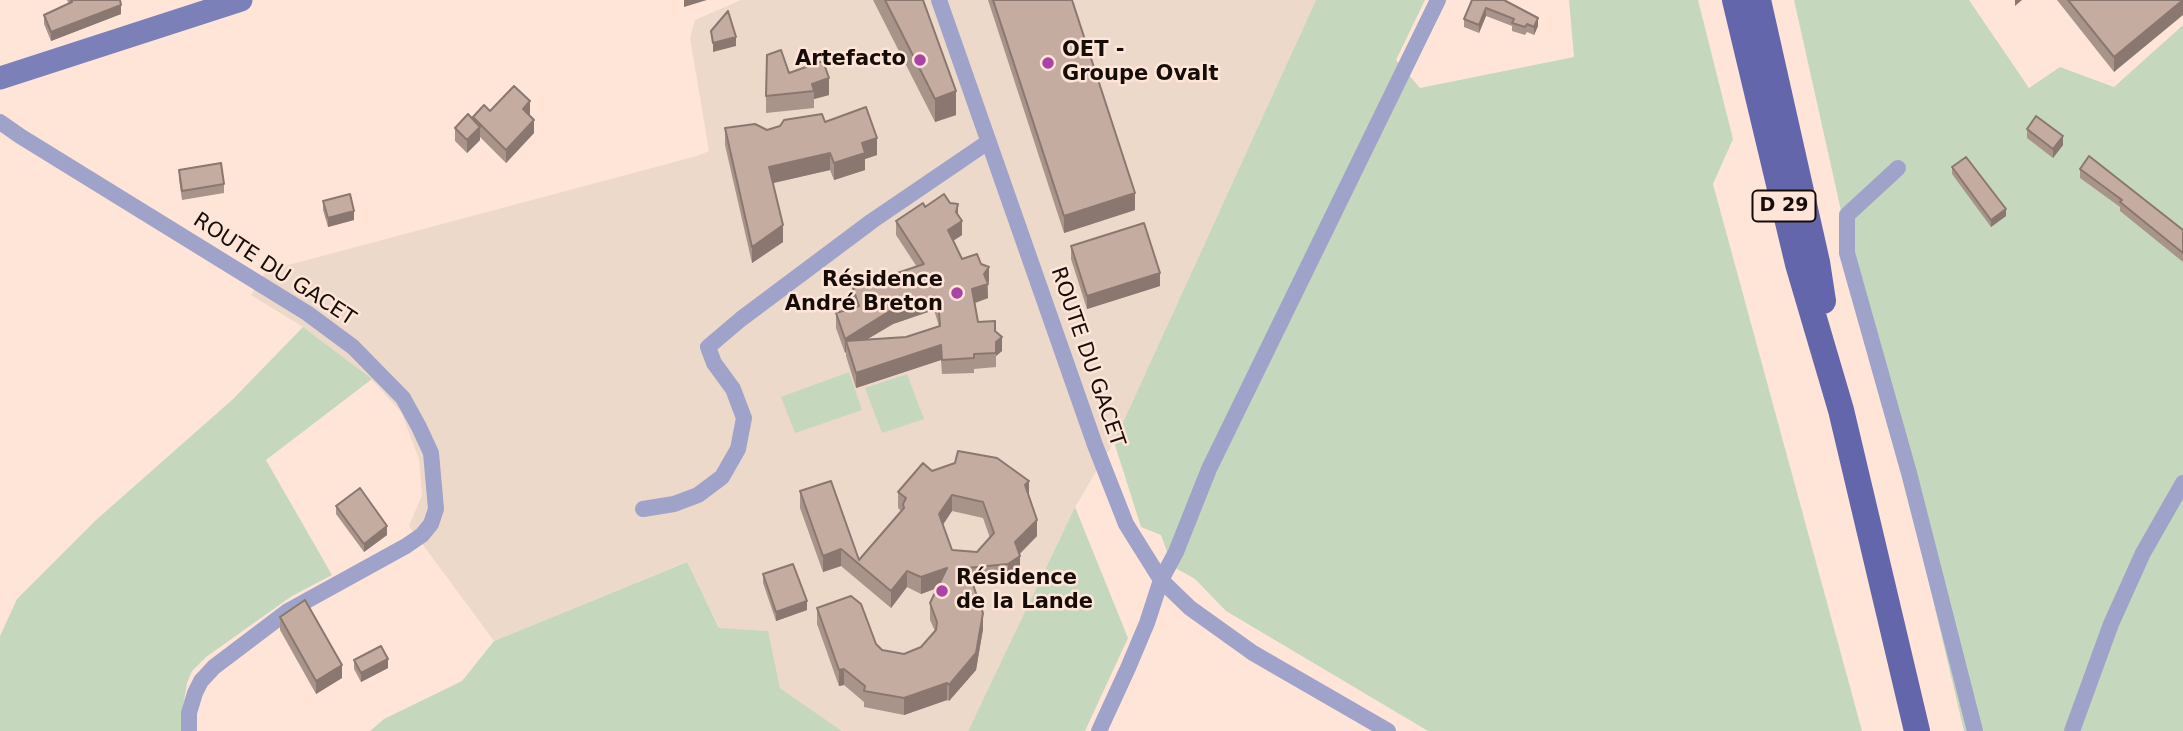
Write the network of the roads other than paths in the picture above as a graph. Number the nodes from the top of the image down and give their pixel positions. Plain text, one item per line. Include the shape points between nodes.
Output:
1 (241, 0) edge
2 (939, 0) edge
3 (1438, 0) edge
4 (1735, 0) edge
5 (1758, 0) edge
6 (0, 78) edge
7 (0, 122) edge
8 (988, 142) junction
9 (1898, 167) dead end
10 (1841, 410) junction
11 (2183, 483) edge
12 (643, 509) dead end
13 (1161, 580) junction
14 (189, 731) edge
15 (1099, 731) edge
16 (1388, 731) edge
17 (1917, 731) edge
18 (1975, 731) edge
19 (2072, 731) edge

1 - 6 main road
2 - 8 street, ROUTE DU GACET
3 - 13 street via 1209,469 1177,552
4 - 10 main road, D 29 via 1798,264
5 - 10 main road, D 29 via 1817,262
7 - 14 street, ROUTE DU GACET via 307,313 353,347 403,398 431,453 436,509 422,535 288,611 214,667 195,693
8 - 12 street via 872,221 708,346 744,418 738,449 722,477 698,495
8 - 13 street, ROUTE DU GACET via 1126,524
9 - 18 street via 1847,215 1847,253
10 - 17 main road, D 29
11 - 19 street via 2143,553 2111,624
13 - 15 street
13 - 16 street, ROUTE DU GACET via 1190,608 1253,653

